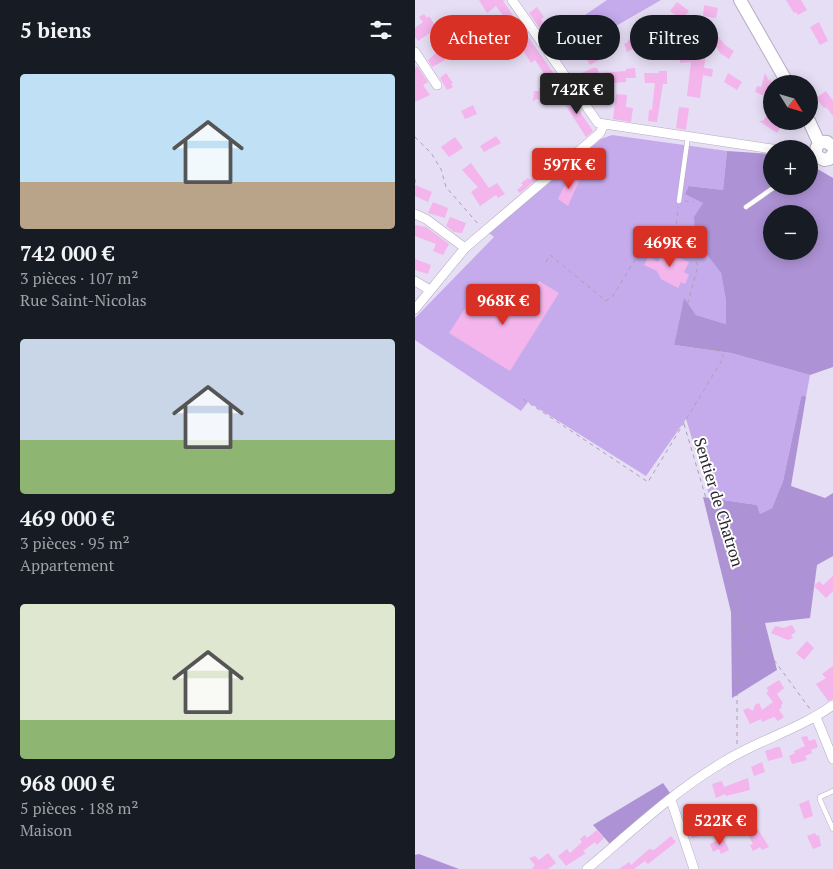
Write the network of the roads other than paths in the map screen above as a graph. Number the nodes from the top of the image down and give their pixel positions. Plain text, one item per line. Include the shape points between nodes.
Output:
1 (511, 0) edge
2 (740, 0) edge
3 (415, 52) edge
4 (783, 75) edge
5 (437, 85) dead end
6 (601, 124) junction
7 (813, 130) edge
8 (688, 136) junction
9 (763, 148) edge
10 (824, 154) edge
11 (763, 195) edge
12 (679, 201) road end
13 (746, 207) dead end
14 (415, 214) edge
15 (465, 248) junction
16 (415, 281) edge
17 (430, 290) junction
18 (415, 309) edge
19 (833, 705) edge
20 (816, 717) junction
21 (833, 759) edge
22 (833, 791) edge
23 (671, 800) junction
24 (833, 829) edge
25 (587, 869) edge
26 (694, 869) edge

1 - 6 street
2 - 4 street
3 - 5 street
6 - 8 street
6 - 15 street via 600,133
7 - 10 street
8 - 9 street
8 - 12 lane
11 - 13 lane
14 - 15 street via 427,219
15 - 17 street
16 - 17 street
17 - 18 street
19 - 20 street
20 - 21 street
20 - 23 street via 736,754
22 - 24 lane via 819,800
23 - 25 street
23 - 26 street

